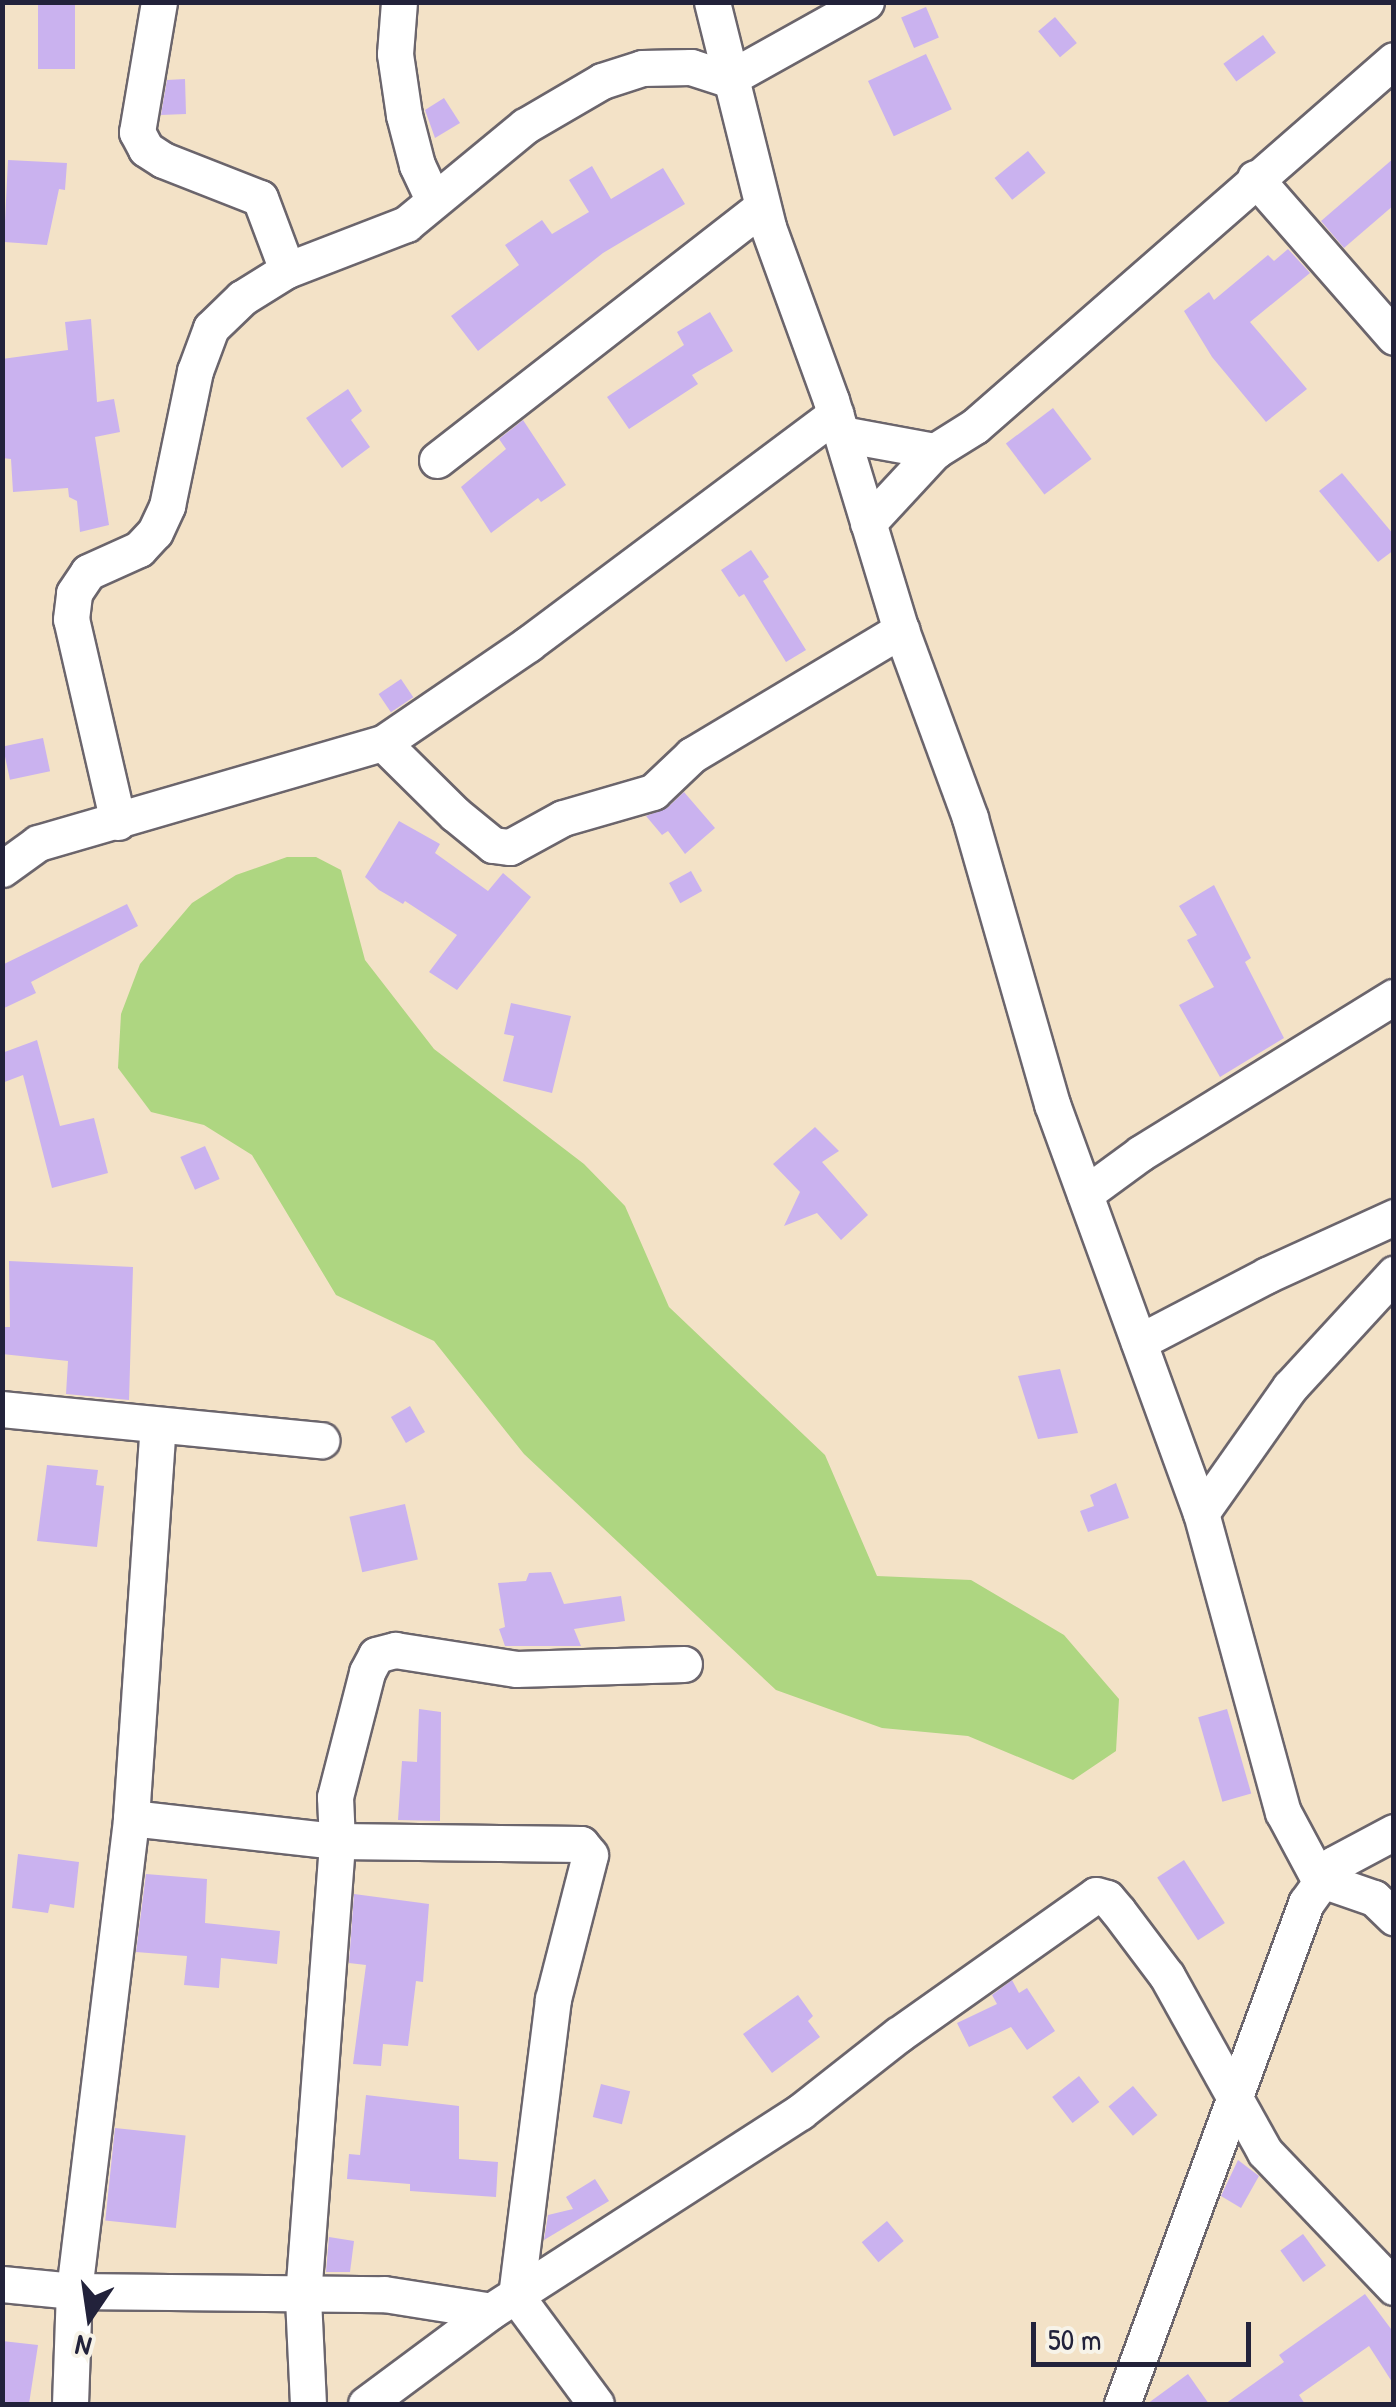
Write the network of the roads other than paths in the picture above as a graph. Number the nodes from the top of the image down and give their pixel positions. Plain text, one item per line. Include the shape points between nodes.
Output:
1 (158, 2) edge
2 (399, 2) edge
3 (712, 2) edge
4 (866, 2) edge
5 (1394, 60) edge
6 (728, 80) junction
7 (1256, 178) junction
8 (433, 199) junction
9 (762, 207) junction
10 (286, 270) junction
11 (1394, 336) edge
12 (839, 424) junction
13 (935, 451) junction
14 (437, 460) dead end
15 (868, 523) junction
16 (901, 630) junction
17 (383, 743) junction
18 (118, 822) junction
19 (2, 869) edge
20 (1394, 996) edge
21 (1085, 1194) junction
22 (1392, 1222) edge
23 (1394, 1274) edge
24 (1139, 1342) junction
25 (2, 1410) edge
26 (158, 1426) junction
27 (321, 1440) dead end
28 (1201, 1512) junction
29 (684, 1664) dead end
30 (131, 1818) junction
31 (1394, 1832) edge
32 (336, 1841) junction
33 (1319, 1880) junction
34 (1394, 1916) edge
35 (1235, 2099) junction
36 (2, 2284) edge
37 (1394, 2287) edge
38 (74, 2291) junction
39 (303, 2296) junction
40 (504, 2304) junction
41 (70, 2404) edge
42 (308, 2404) edge
43 (366, 2404) edge
44 (596, 2404) edge
45 (1122, 2404) edge

1 - 10 street via 137,132 163,160 260,198
2 - 8 street via 395,54 404,116
3 - 6 street
4 - 6 street
5 - 7 street
6 - 8 street via 691,67 642,68 602,81 525,126
6 - 9 street
7 - 11 street
7 - 13 street via 1006,400
8 - 10 street via 406,224
9 - 12 street
9 - 14 street
10 - 18 street via 242,298 212,328 155,532 138,549 88,572 74,593 71,619
12 - 13 street
12 - 15 street
12 - 17 street
13 - 15 street
15 - 16 street
16 - 17 street via 692,755 653,792 563,818 510,847 494,845 455,814
16 - 21 street via 970,818 1023,1012
17 - 18 street
18 - 19 street via 38,843
20 - 21 street
21 - 24 street
22 - 24 street via 1266,1275
23 - 28 street via 1290,1386
24 - 28 street
25 - 26 street
26 - 27 street
26 - 30 street
28 - 33 street via 1284,1812
29 - 32 street via 516,1669 395,1650 376,1655 335,1797
30 - 32 street
30 - 38 street
31 - 33 street via 1350,1854
32 - 39 street
32 - 40 street via 581,1844 590,1855 553,1999
33 - 34 street via 1374,1898
33 - 35 street
35 - 37 street via 1266,2152
35 - 40 street via 1167,1976 1118,1911 1096,1895 800,2112
35 - 45 street
36 - 38 street
38 - 39 street
38 - 41 street
39 - 40 street via 384,2294
39 - 42 street
40 - 43 street
40 - 44 street

